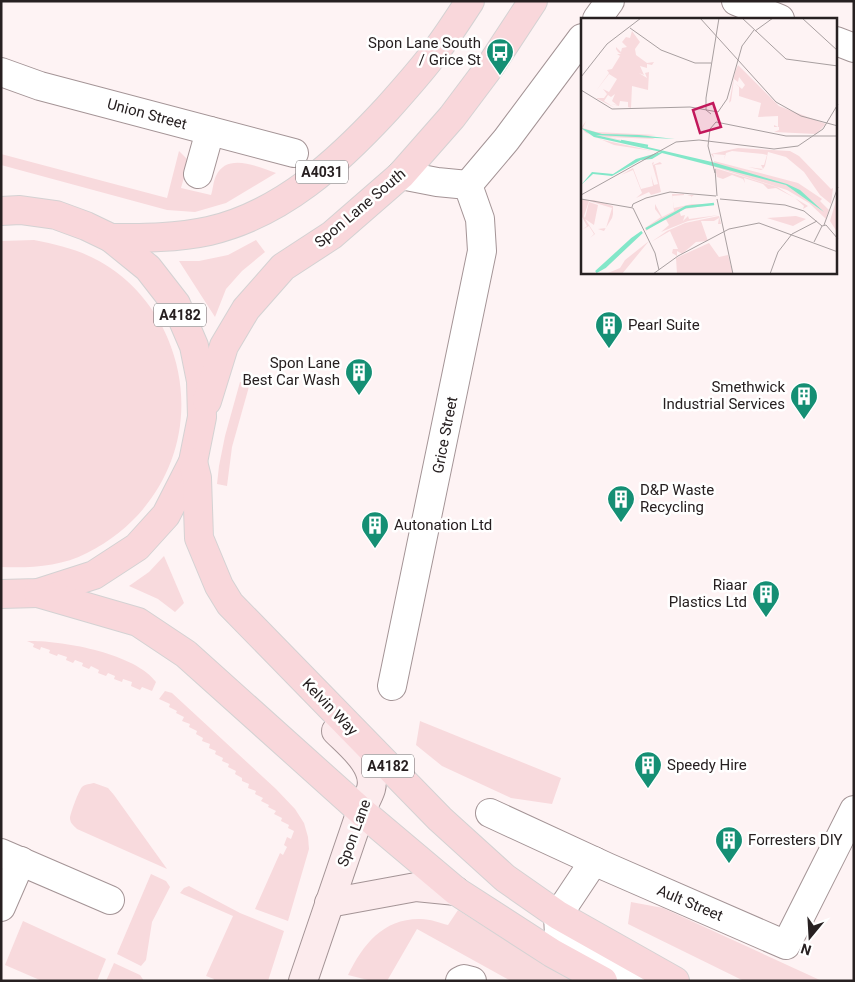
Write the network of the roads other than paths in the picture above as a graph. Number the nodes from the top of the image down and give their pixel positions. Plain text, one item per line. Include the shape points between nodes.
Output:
1 (470, 1) edge
2 (533, 1) edge
3 (610, 1) edge
4 (736, 1) edge
5 (598, 18) edge
6 (778, 18) edge
7 (581, 39) edge
8 (838, 42) edge
9 (854, 48) edge
10 (1, 72) edge
11 (210, 131) junction
12 (294, 153) dead end
13 (198, 174) dead end
14 (401, 175) junction
15 (468, 185) junction
16 (1, 212) edge
17 (111, 238) junction
18 (202, 417) junction
19 (193, 462) junction
20 (38, 593) junction
21 (1, 594) edge
22 (230, 604) junction
23 (392, 686) dead end
24 (854, 810) edge
25 (361, 811) junction
26 (490, 813) dead end
27 (11, 857) edge
28 (594, 861) junction
29 (456, 891) junction
30 (110, 900) dead end
31 (329, 903) junction
32 (1, 907) edge
33 (558, 915) junction
34 (303, 981) edge
35 (460, 981) edge
36 (472, 981) edge
37 (603, 981) edge
38 (638, 981) edge
39 (675, 981) edge

1 - 17 main road, A4031 via 436,51 393,102 336,160 299,190 264,210 209,231 158,238
2 - 14 main road, Spon Lane South via 452,117
3 - 5 street
4 - 6 street
7 - 15 street
8 - 9 street
10 - 11 street, Union Street via 40,86
11 - 12 street, Union Street
11 - 13 street
14 - 15 street
14 - 18 main road, Spon Lane South via 332,235 283,267 246,309 224,346
15 - 23 street, Grice Street via 480,219 482,251
16 - 17 main road, A4182 via 20,210 56,215
17 - 18 main road, A4182 via 148,268 176,304 194,346 201,381
18 - 19 main road, A4182
19 - 20 main road, A4182 via 166,515 137,547 94,575
19 - 22 main road, Kelvin Way / A4182 via 197,478 198,538
20 - 21 main road, A4182
20 - 25 main road, A4182 via 138,622 186,654
22 - 25 street, Spon Lane via 253,642 358,753 370,771 372,788
22 - 33 main road, Kelvin Way / A4182 via 440,819 505,878
24 - 28 street, Ault Street via 786,944
25 - 29 main road, A4182
25 - 31 street, Spon Lane
26 - 28 street, Ault Street
27 - 30 street
27 - 32 street
28 - 33 street
29 - 31 street via 416,887
29 - 37 main road, A4182 via 552,953
31 - 34 street, Spon Lane
33 - 38 street via 558,936
33 - 39 main road, Kelvin Way / A4182
35 - 36 street

